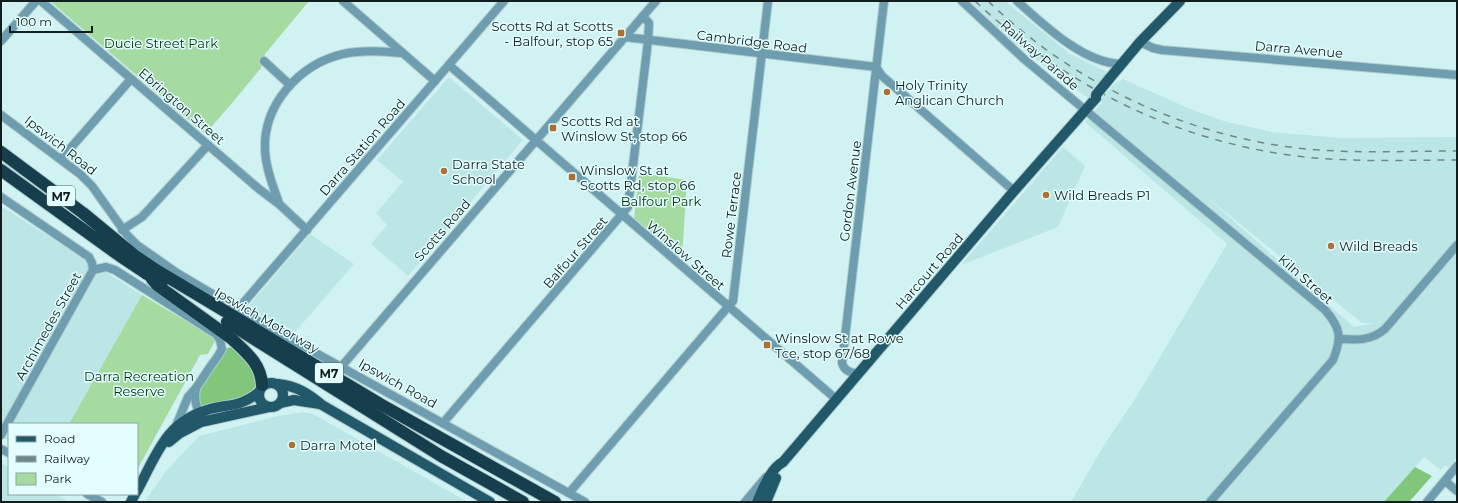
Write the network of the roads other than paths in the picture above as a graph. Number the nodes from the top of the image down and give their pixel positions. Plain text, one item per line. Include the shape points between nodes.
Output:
1 (36, 1) edge
2 (41, 1) edge
3 (343, 1) edge
4 (656, 1) edge
5 (768, 1) edge
6 (884, 1) edge
7 (962, 1) edge
8 (1017, 1) edge
9 (1180, 1) edge
10 (499, 3) edge
11 (643, 16) junction
12 (383, 35) junction
13 (625, 37) junction
14 (1, 41) edge
15 (648, 41) junction
16 (1142, 43) junction
17 (377, 50) junction
18 (401, 52) junction
19 (762, 54) junction
20 (1099, 60) junction
21 (264, 61) dead end
22 (1121, 64) junction
23 (449, 65) junction
24 (876, 67) junction
25 (1457, 75) edge
26 (131, 79) junction
27 (1111, 79) junction
28 (435, 81) junction
29 (290, 85) junction
30 (1086, 110) junction
31 (1, 115) edge
32 (535, 140) junction
33 (208, 145) junction
34 (1, 152) edge
35 (61, 159) junction
36 (1, 170) edge
37 (270, 179) junction
38 (259, 189) junction
39 (1014, 191) junction
40 (1, 197) edge
41 (279, 204) junction
42 (622, 216) junction
43 (122, 230) junction
44 (306, 230) junction
45 (1457, 239) edge
46 (1455, 248) edge
47 (93, 270) junction
48 (147, 274) junction
49 (728, 307) junction
50 (238, 309) junction
51 (1340, 339) junction
52 (341, 367) junction
53 (857, 374) junction
54 (278, 384) junction
55 (196, 388) junction
56 (260, 389) junction
57 (836, 399) junction
58 (280, 403) junction
59 (322, 404) junction
60 (269, 407) junction
61 (199, 412) junction
62 (212, 419) junction
63 (8, 423) edge
64 (8, 423) edge
65 (443, 423) junction
66 (176, 426) junction
67 (1, 436) edge
68 (158, 452) junction
69 (783, 462) junction
70 (1457, 466) edge
71 (772, 473) junction
72 (1445, 481) junction
73 (138, 489) edge
74 (1457, 491) edge
75 (569, 493) junction
76 (89, 495) edge
77 (102, 502) edge
78 (490, 502) edge
79 (523, 502) edge
80 (555, 502) edge
81 (585, 502) edge
82 (745, 502) edge
83 (757, 502) edge
84 (766, 502) edge
85 (1210, 502) edge
86 (1427, 502) edge

1 - 14 street
2 - 26 street, Ebrington Street
3 - 12 street
4 - 11 street, Scotts Road
5 - 19 street, Rowe Terrace
6 - 24 street, Gordon Avenue
7 - 30 street, Railway Parade via 1024,59
8 - 20 street via 1080,51
9 - 16 main road via 1160,20
10 - 23 street, Darra Station Road
11 - 13 street, Scotts Road
11 - 15 street, Balfour Street via 649,23
12 - 17 street
12 - 18 street
13 - 15 street, Cambridge Road
13 - 32 street, Scotts Road
15 - 19 street, Cambridge Road
15 - 42 street, Balfour Street via 629,201
16 - 22 main road
16 - 25 street, Darra Avenue via 1162,50
16 - 27 main road
17 - 18 street
17 - 29 street via 344,54 326,60 300,75
18 - 28 street
19 - 24 street, Cambridge Road
19 - 49 street, Rowe Terrace via 733,301
20 - 22 street
20 - 27 street via 1110,69
21 - 29 street
22 - 27 main road
23 - 28 street, Darra Station Road
23 - 32 street, Winslow Street
24 - 39 street via 882,76
24 - 53 street, Gordon Avenue via 842,363 847,371
26 - 33 street, Ebrington Street
26 - 35 street
27 - 30 main road, Harcourt Road, bridge
28 - 44 street, Darra Station Road
29 - 37 street via 278,100 267,132 265,150
30 - 39 main road, Harcourt Road
30 - 51 street, Kiln Street via 1325,310 1334,321
31 - 35 street, Ipswich Road
32 - 42 street, Winslow Street
32 - 52 street, Scotts Road
33 - 38 street, Ebrington Street
33 - 43 street via 142,217
34 - 80 highway, Ipswich Motorway / M7 via 156,270 380,404
35 - 43 street, Ipswich Road via 92,186
36 - 48 highway, Ipswich Motorway / M7
37 - 38 street
37 - 41 street
38 - 41 street, Ebrington Street
39 - 53 main road, Harcourt Road
40 - 47 street via 89,257
41 - 44 street, Ebrington Street
42 - 49 street, Winslow Street
42 - 65 street, Balfour Street
43 - 50 street, Ipswich Road via 137,245 177,273
44 - 50 street, Darra Station Road
45 - 46 street
46 - 51 street via 1379,334 1364,339
47 - 55 street via 114,270 216,334 222,349
47 - 64 street, Archimedes Street
48 - 56 highway via 157,285 241,348 260,370
48 - 79 highway, Ipswich Motorway / M7 via 441,456
49 - 57 street, Winslow Street
49 - 75 street, Rowe Terrace
50 - 52 street, Ipswich Road
51 - 85 street via 1333,360
52 - 65 street, Ipswich Road
53 - 57 main road, Harcourt Road
54 - 56 main road via 270,382
54 - 58 main road via 283,391
54 - 59 main road via 297,388
55 - 61 street via 195,404
55 - 66 street via 188,397
56 - 60 main road via 260,400
56 - 61 main road via 242,403
57 - 69 main road, Harcourt Road
58 - 59 main road via 294,400
58 - 60 main road
59 - 78 main road
60 - 62 main road
61 - 62 street
61 - 66 main road
62 - 68 main road via 180,432
63 - 67 street, Archimedes Street
65 - 75 street, Ipswich Road
66 - 68 main road
68 - 73 main road
69 - 71 main road, Harcourt Road via 778,464
69 - 84 main road, Harcourt Road
70 - 72 street
71 - 82 street, Harcourt Road via 764,478
71 - 83 main road, Harcourt Road
72 - 74 street
72 - 86 street
75 - 81 street, Ipswich Road
76 - 77 street

